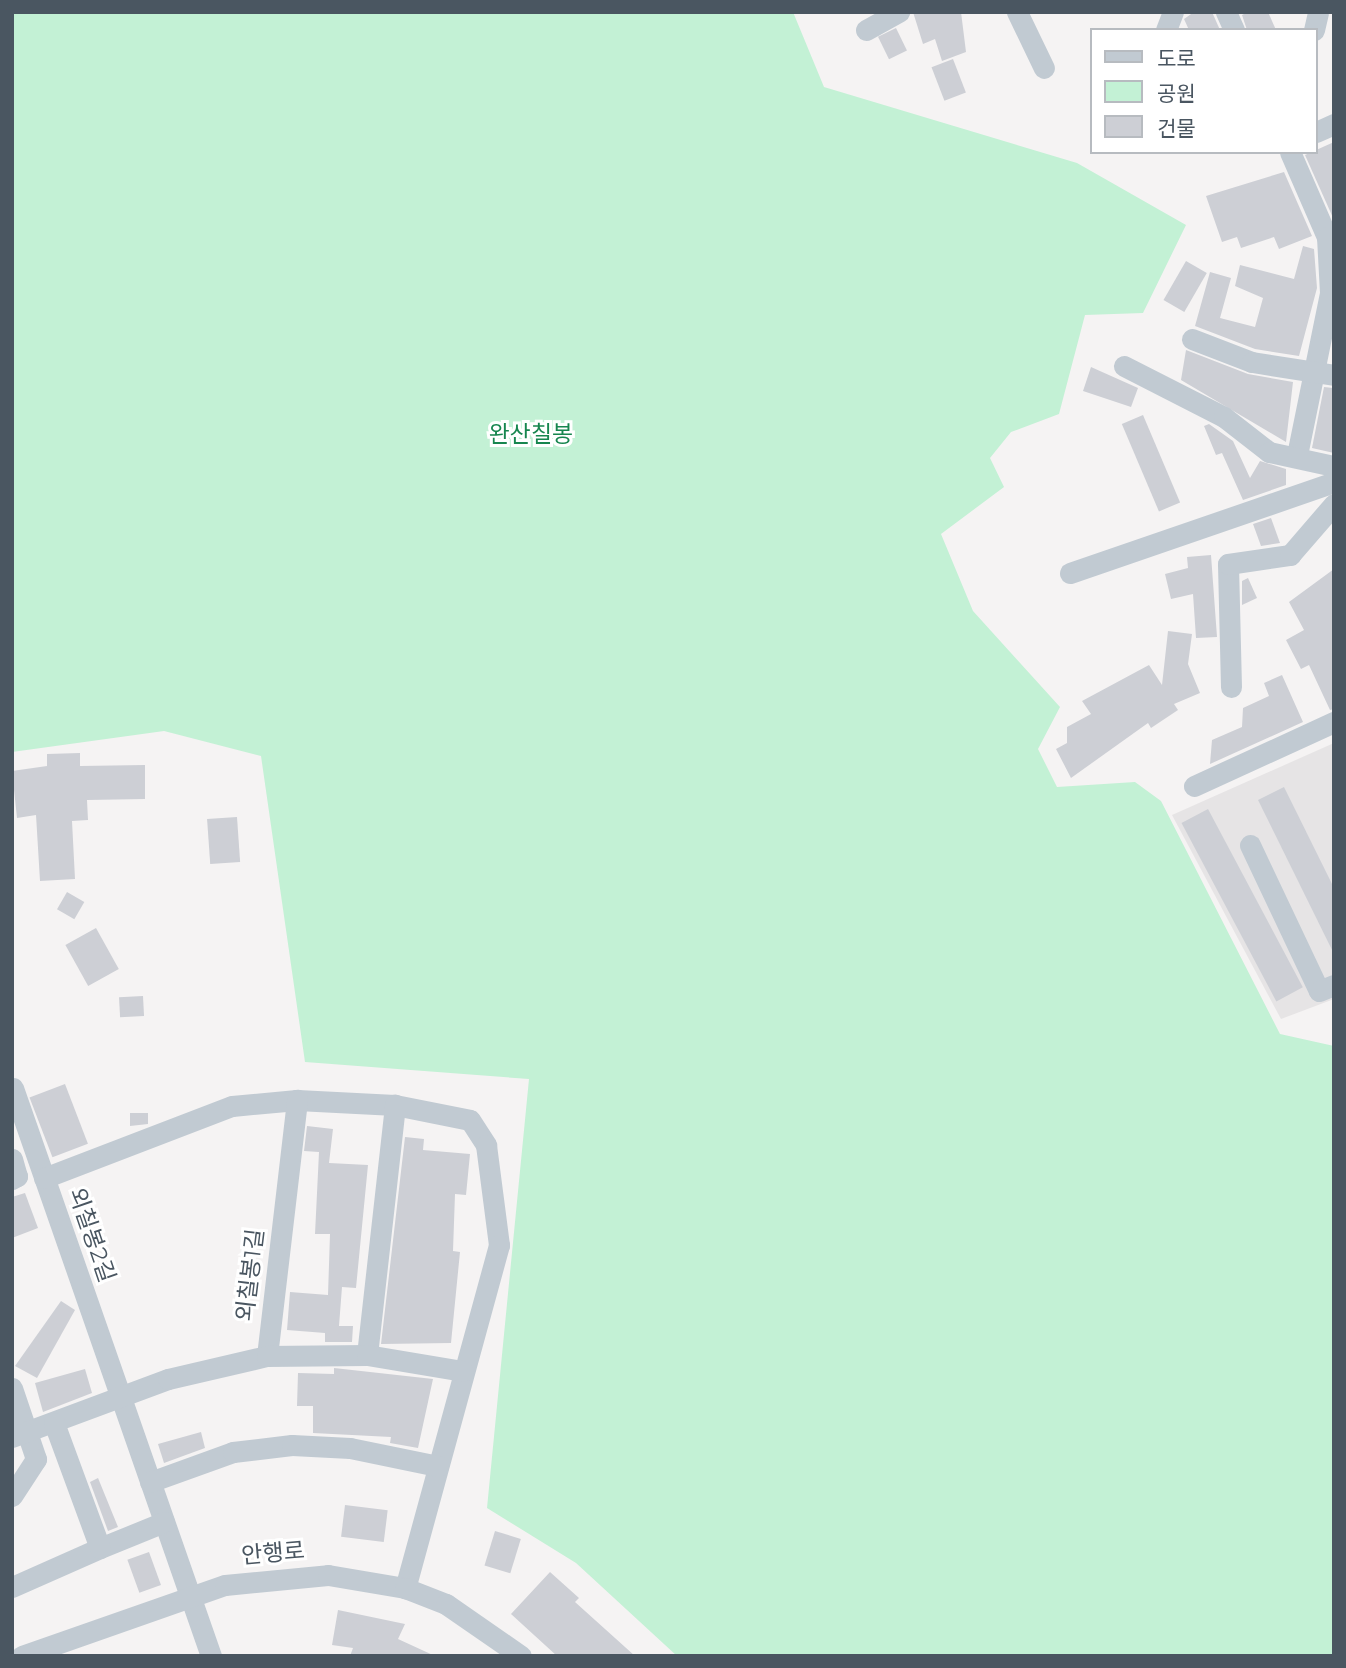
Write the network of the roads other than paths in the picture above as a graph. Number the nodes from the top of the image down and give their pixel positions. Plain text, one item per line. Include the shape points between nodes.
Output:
1 (899, 12) edge
2 (1017, 12) edge
3 (1226, 12) edge
4 (1233, 28) edge
5 (866, 30) dead end
6 (1044, 68) dead end
7 (1334, 124) edge
8 (1318, 131) edge
9 (1291, 154) edge
10 (1192, 339) dead end
11 (1124, 366) dead end
12 (1323, 375) edge
13 (1297, 456) junction
14 (1334, 466) edge
15 (1334, 482) edge
16 (1334, 504) edge
17 (1070, 573) dead end
18 (1231, 687) dead end
19 (1334, 722) edge
20 (1194, 786) dead end
21 (1250, 845) dead end
22 (1334, 985) edge
23 (297, 1100) junction
24 (14, 1101) edge
25 (395, 1105) junction
26 (12, 1159) edge
27 (44, 1178) junction
28 (12, 1179) edge
29 (367, 1355) junction
30 (267, 1356) junction
31 (463, 1371) junction
32 (12, 1388) edge
33 (121, 1399) junction
34 (54, 1423) junction
35 (20, 1435) edge
36 (438, 1466) junction
37 (150, 1482) junction
38 (12, 1496) edge
39 (164, 1522) junction
40 (100, 1548) junction
41 (12, 1587) edge
42 (405, 1588) junction
43 (190, 1596) junction
44 (22, 1656) edge
45 (211, 1656) edge
46 (521, 1656) edge

1 - 5 street
2 - 6 street
3 - 4 street
7 - 8 street
9 - 12 street via 1327,237 1330,293
10 - 12 street via 1252,362
11 - 13 street via 1224,418 1269,452
12 - 13 street
13 - 14 street
15 - 17 street
16 - 18 street via 1290,555 1228,564
19 - 20 street
21 - 22 street via 1319,991
23 - 25 street
23 - 27 street via 232,1106
23 - 30 street, 외칠봉1길
24 - 27 street, 외칠봉2길
25 - 29 street
25 - 31 street via 470,1120 486,1145 499,1245
26 - 28 street via 18,1176
27 - 33 street, 외칠봉2길
29 - 30 street
29 - 31 street
30 - 33 street via 205,1368
31 - 36 street
32 - 35 street
33 - 34 street
33 - 37 street, 외칠봉2길
34 - 35 street
34 - 40 street
35 - 38 street via 36,1459
36 - 37 street via 311,1445 233,1452
36 - 42 street
37 - 39 street, 외칠봉2길
39 - 40 street
39 - 43 street, 외칠봉2길
40 - 41 street
42 - 43 street, 안행로 via 328,1575 262,1577
42 - 46 street, 안행로 via 446,1604
43 - 44 street, 안행로
43 - 45 street, 외칠봉2길

